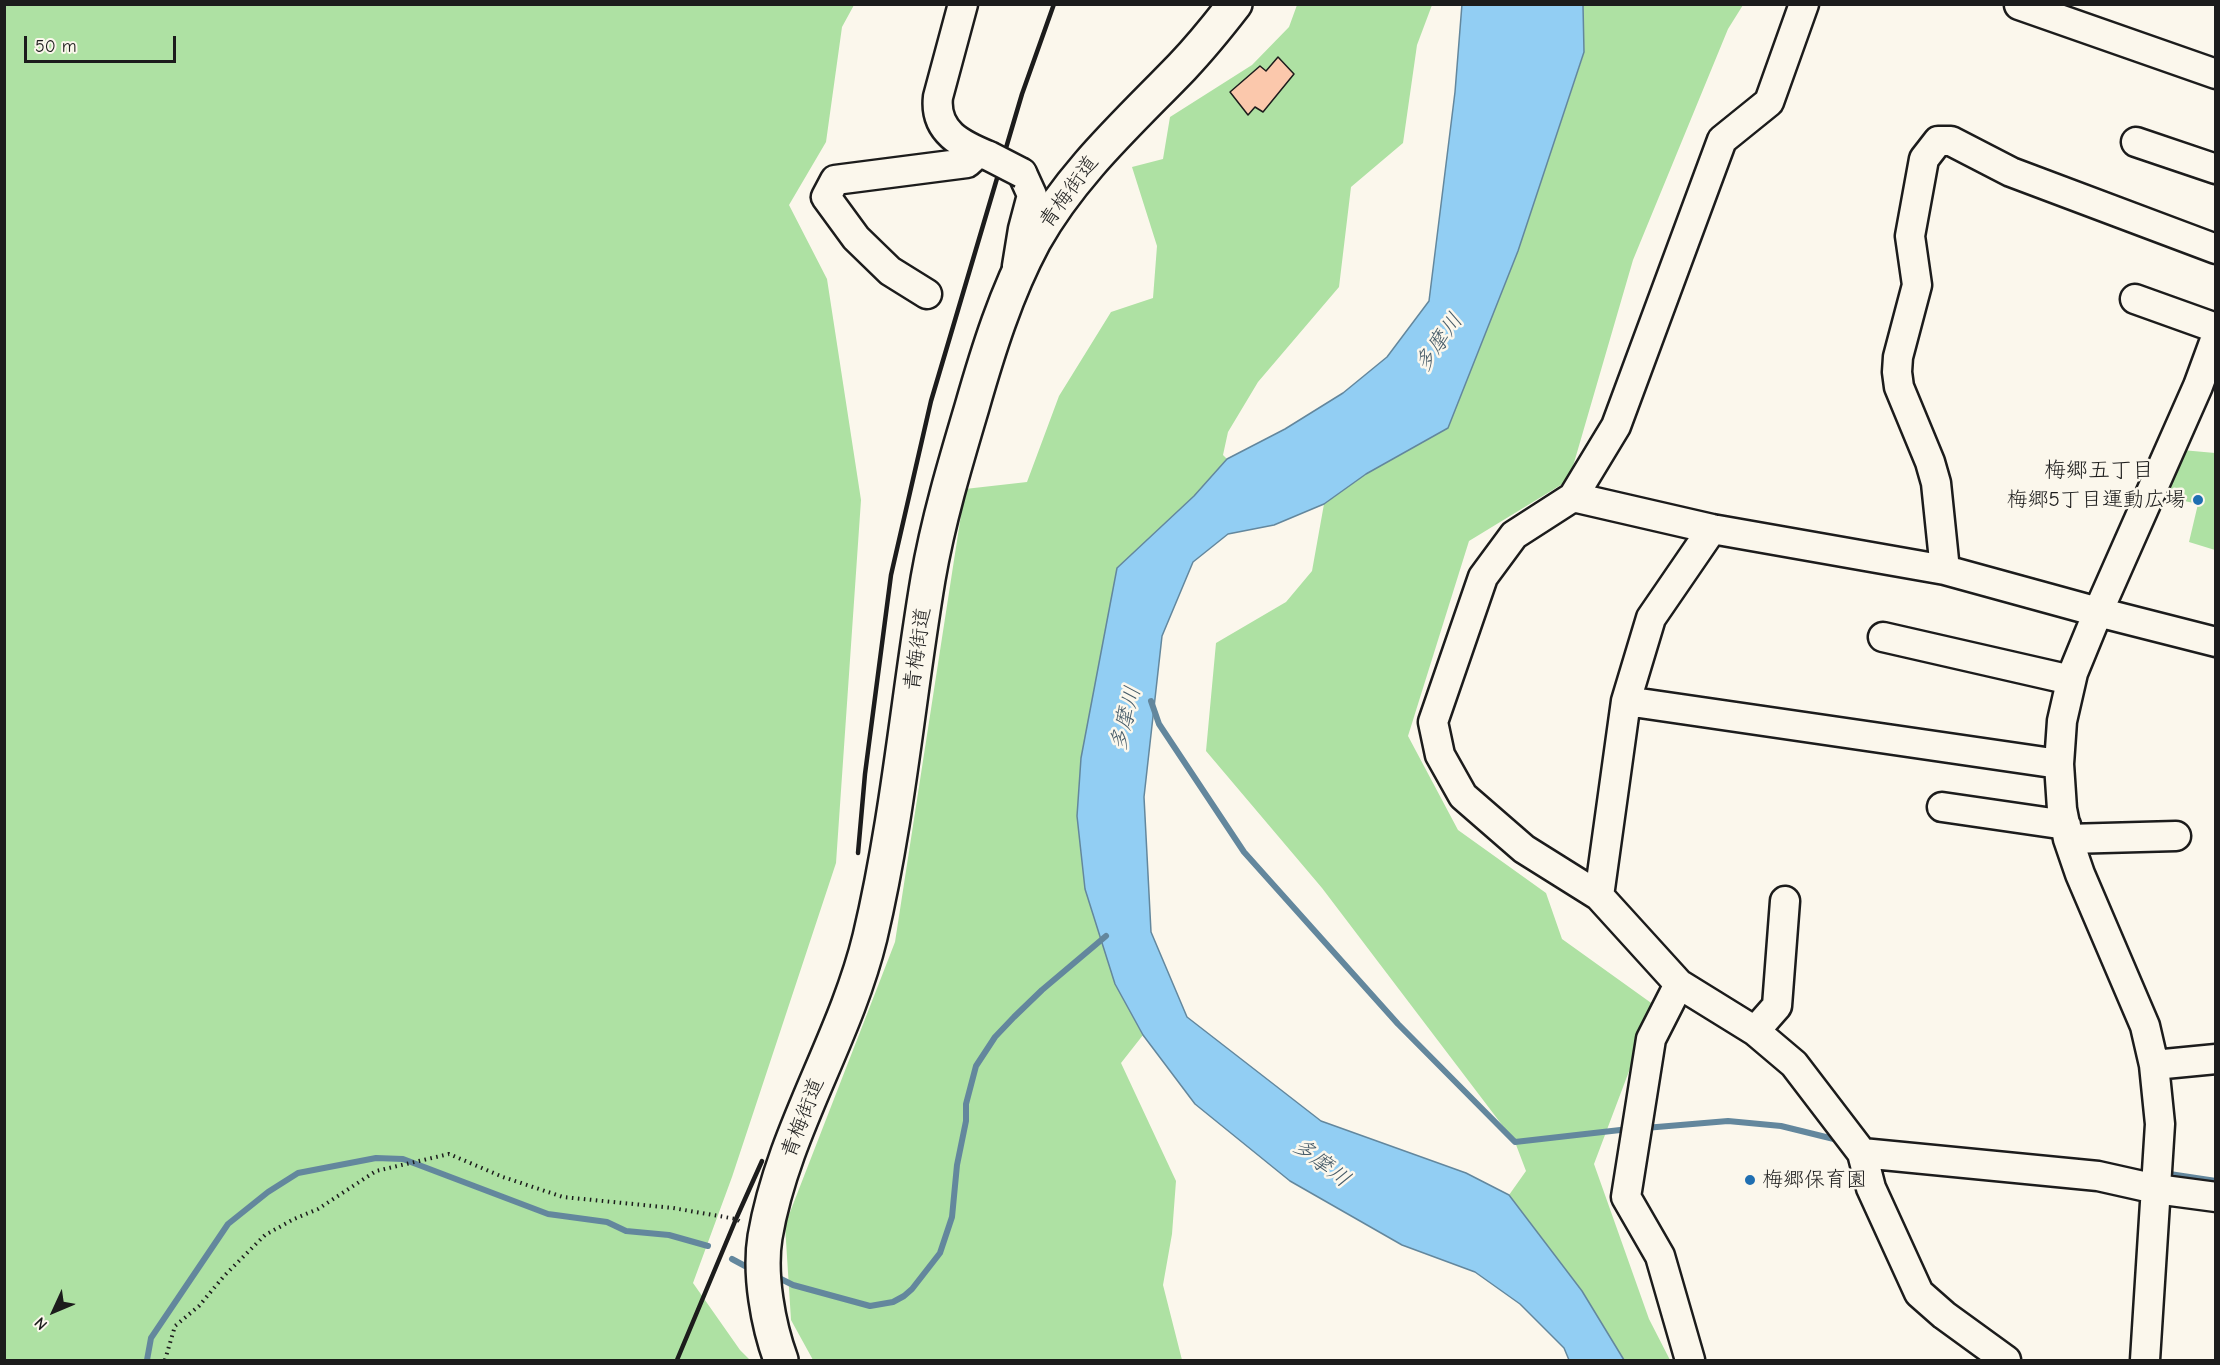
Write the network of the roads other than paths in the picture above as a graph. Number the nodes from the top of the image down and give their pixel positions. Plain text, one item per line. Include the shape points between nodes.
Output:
1 (963, 4) edge
2 (1234, 4) edge
3 (1804, 4) edge
4 (2019, 5) edge
5 (2216, 74) edge
6 (2136, 142) dead end
7 (984, 154) junction
8 (2216, 169) edge
9 (2216, 249) edge
10 (1014, 284) junction
11 (927, 294) dead end
12 (2135, 299) dead end
13 (2216, 328) edge
14 (2216, 337) edge
15 (1573, 497) junction
16 (1712, 529) junction
17 (1945, 570) junction
18 (2098, 612) junction
19 (1883, 637) dead end
20 (2216, 642) edge
21 (2071, 680) junction
22 (1626, 701) junction
23 (2059, 764) junction
24 (1942, 807) dead end
25 (2067, 832) junction
26 (2176, 836) dead end
27 (1599, 897) junction
28 (1785, 901) dead end
29 (1679, 984) junction
30 (1755, 1031) junction
31 (2216, 1059) edge
32 (2154, 1065) junction
33 (1862, 1154) junction
34 (2156, 1189) junction
35 (2216, 1197) edge
36 (781, 1360) edge
37 (1690, 1360) edge
38 (2006, 1360) edge
39 (2145, 1360) edge

1 - 7 street via 938,110 955,139
2 - 10 highway, 青梅街道 via 1062,197
3 - 15 street via 1769,102 1722,140 1616,426
4 - 5 street
6 - 8 street
7 - 10 street, bridge via 1022,173 1032,195
7 - 11 street via 968,164 835,180 826,197 856,238 890,271
9 - 17 street via 2011,172 1951,141 1938,141 1930,149 1924,159 1910,236 1917,285 1897,372 1899,387 1936,483
10 - 36 highway, 青梅街道 via 988,351 946,494 929,577 891,836 870,937 853,998 806,1103 764,1240 767,1307
12 - 13 street
14 - 18 street
15 - 16 street
15 - 27 street via 1514,536 1483,577 1433,722 1440,755 1463,796 1524,849
16 - 17 street
16 - 22 street via 1651,618
17 - 18 street
18 - 20 street
18 - 21 street
19 - 21 street
21 - 23 street via 2062,721
22 - 23 street
22 - 27 street
23 - 25 street
24 - 25 street
25 - 26 street
25 - 32 street via 2080,874 2145,1026
27 - 29 street
28 - 30 street via 1777,1006
29 - 30 street
29 - 37 street via 1651,1039 1626,1197 1660,1256
30 - 33 street via 1794,1064
31 - 32 street
32 - 34 street via 2160,1124
33 - 34 street via 2059,1171
33 - 38 street via 1870,1188 1919,1293
34 - 35 street
34 - 39 street

